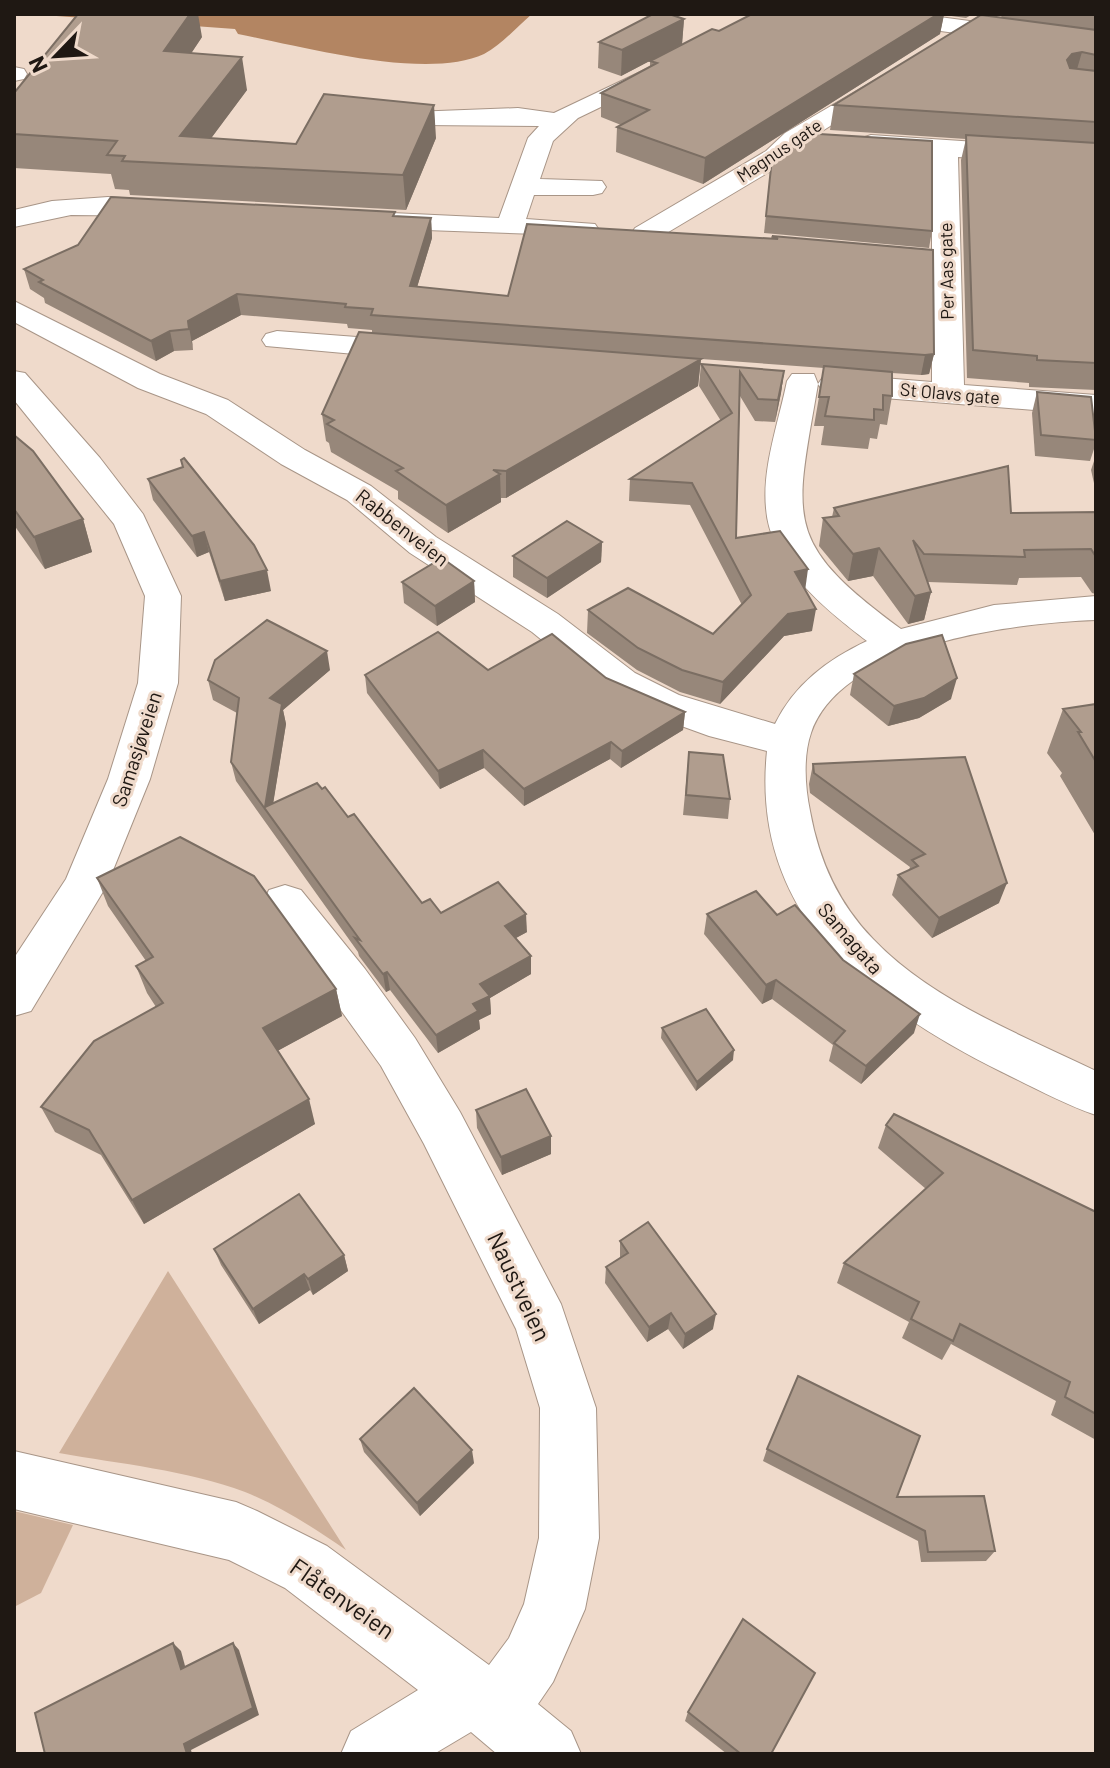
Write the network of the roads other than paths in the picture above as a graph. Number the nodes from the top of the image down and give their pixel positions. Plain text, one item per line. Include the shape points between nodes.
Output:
1 (867, 14) edge
2 (994, 14) edge
3 (971, 28) junction
4 (1096, 45) edge
5 (933, 51) edge
6 (673, 63) edge
7 (908, 67) edge
8 (421, 117) edge
9 (558, 121) junction
10 (794, 138) junction
11 (945, 149) junction
12 (1096, 158) edge
13 (523, 187) junction
14 (593, 187) dead end
15 (90, 204) junction
16 (22, 210) edge
17 (197, 210) edge
18 (350, 219) edge
19 (510, 225) junction
20 (645, 234) junction
21 (14, 238) edge
22 (687, 239) edge
23 (852, 254) edge
24 (946, 261) junction
25 (14, 310) edge
26 (277, 340) dead end
27 (436, 352) edge
28 (14, 380) edge
29 (948, 393) junction
30 (1096, 405) edge
31 (1096, 608) edge
32 (896, 644) junction
33 (789, 742) junction
34 (285, 902) dead end
35 (14, 997) edge
36 (1096, 1094) edge
37 (14, 1480) edge
38 (485, 1702) junction
39 (374, 1754) edge
40 (548, 1754) edge

1 - 3 street
2 - 3 street
3 - 4 street
3 - 5 street
6 - 9 street
7 - 10 street, Magnus gate
8 - 9 street
9 - 13 street via 541,138
10 - 11 street
10 - 20 street, Magnus gate via 775,157
11 - 12 street
11 - 24 street, Per Aas gate
13 - 14 street
13 - 19 street
15 - 16 street
15 - 17 street
15 - 21 street via 76,215
18 - 19 street
19 - 20 street
20 - 22 street
23 - 24 street
24 - 29 street, Per Aas gate
25 - 33 street, Rabbenveien via 149,381 217,407 359,493 423,545 545,623 621,683 723,726
26 - 27 street
28 - 35 street, Samasjøveien via 131,522 163,596 158,683 129,779 85,885
29 - 30 street, St Olavs gate
29 - 32 street, St Olavs gate via 787,380 782,507 790,539 824,585
31 - 32 street, Samagata via 968,621
32 - 33 street, Samagata via 834,677 805,705
33 - 36 street, Samagata via 786,802 794,850 813,894 845,938 879,973 957,1025
34 - 38 street, Naustveien via 398,1052 442,1128 542,1323 568,1408 569,1538 554,1609 531,1660
37 - 38 street, Flåtenveien via 236,1532 306,1567
38 - 39 street
38 - 40 street, Flåtenveien

